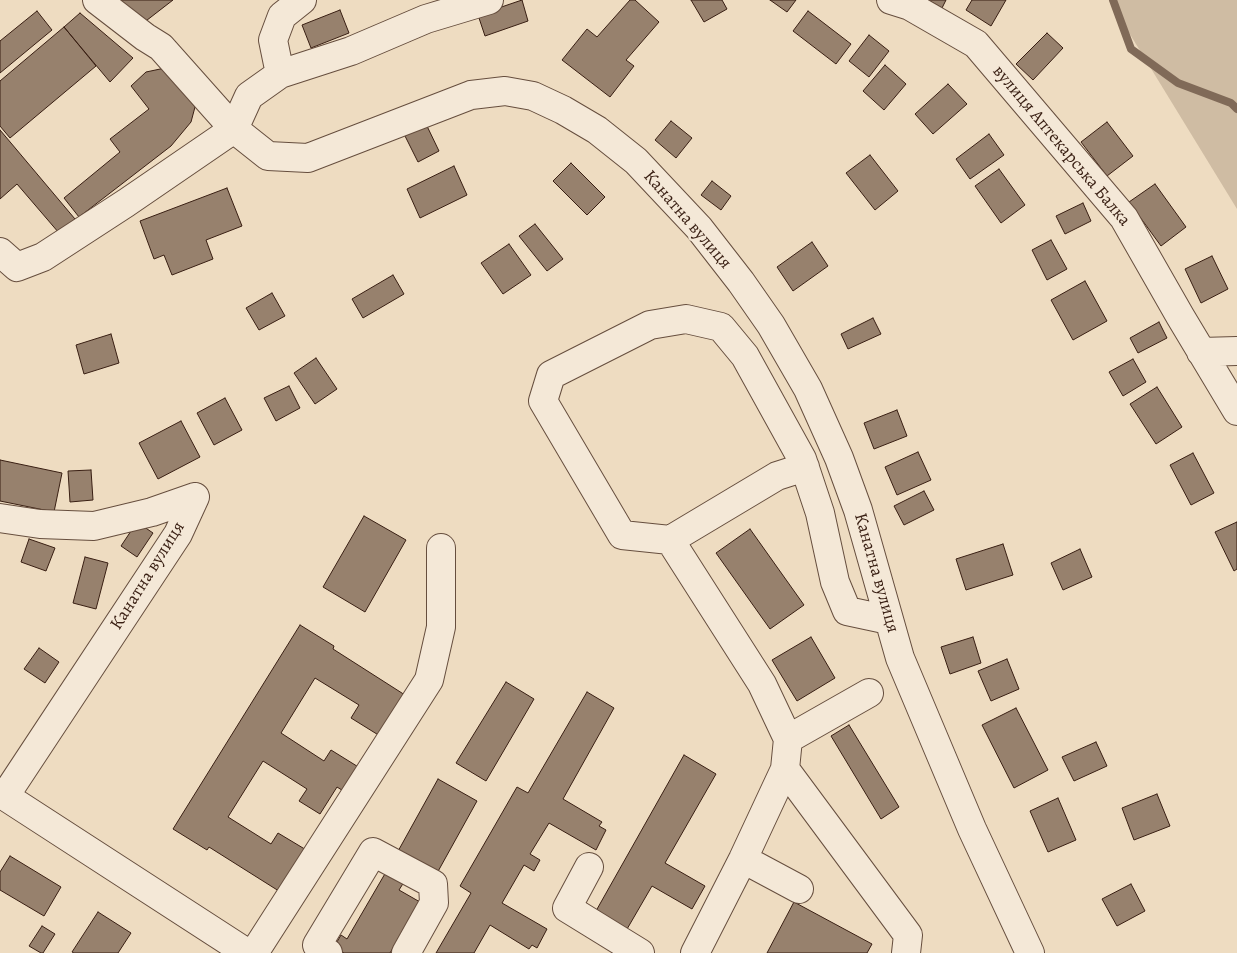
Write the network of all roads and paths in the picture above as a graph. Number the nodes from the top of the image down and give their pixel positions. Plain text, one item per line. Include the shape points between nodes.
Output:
1 (97, 0) edge
2 (488, 0) edge
3 (892, 0) edge
4 (285, 5) edge
5 (280, 74) junction
6 (234, 129) junction
7 (0, 252) edge
8 (1237, 351) edge
9 (1201, 352) junction
10 (1237, 411) edge
11 (805, 467) junction
12 (0, 518) edge
13 (670, 540) junction
14 (441, 548) dead end
15 (889, 620) junction
16 (869, 693) dead end
17 (788, 739) junction
18 (785, 769) junction
19 (2, 794) edge
20 (744, 859) junction
21 (589, 867) dead end
22 (799, 889) dead end
23 (247, 953) edge
24 (254, 953) edge
25 (328, 953) edge
26 (406, 953) edge
27 (640, 953) edge
28 (695, 953) edge
29 (906, 953) edge
30 (1030, 953) edge

1 - 6 street, Канатна вулиця via 160,47
2 - 5 street via 426,19 351,51
3 - 9 street, вулиця Аптекарська Балка via 910,6 976,44 1124,218
4 - 5 street via 273,40
5 - 6 street via 249,96
6 - 7 street via 43,257 17,267
6 - 15 street, Канатна вулиця via 268,156 308,158 471,94 504,91 533,96 597,130 636,161 699,228 771,325 808,389 838,458 858,510
8 - 9 street
9 - 10 street, вулиця Аптекарська Балка
11 - 13 street via 777,476
11 - 13 street via 745,356 721,327 686,319 650,325 551,375 543,401 622,535
11 - 15 street via 820,513 835,582 847,611
12 - 19 street, Канатна вулиця via 40,524 94,526 152,512 195,497 178,534
13 - 17 street via 762,684
14 - 24 street via 441,627 429,680
15 - 30 street, Канатна вулиця via 900,658 972,829
16 - 17 street
17 - 18 street
18 - 20 street
18 - 29 street via 908,935
19 - 23 street
20 - 22 street
20 - 28 street
21 - 27 street via 567,908
25 - 26 street via 317,945 373,852 434,884 434,903

